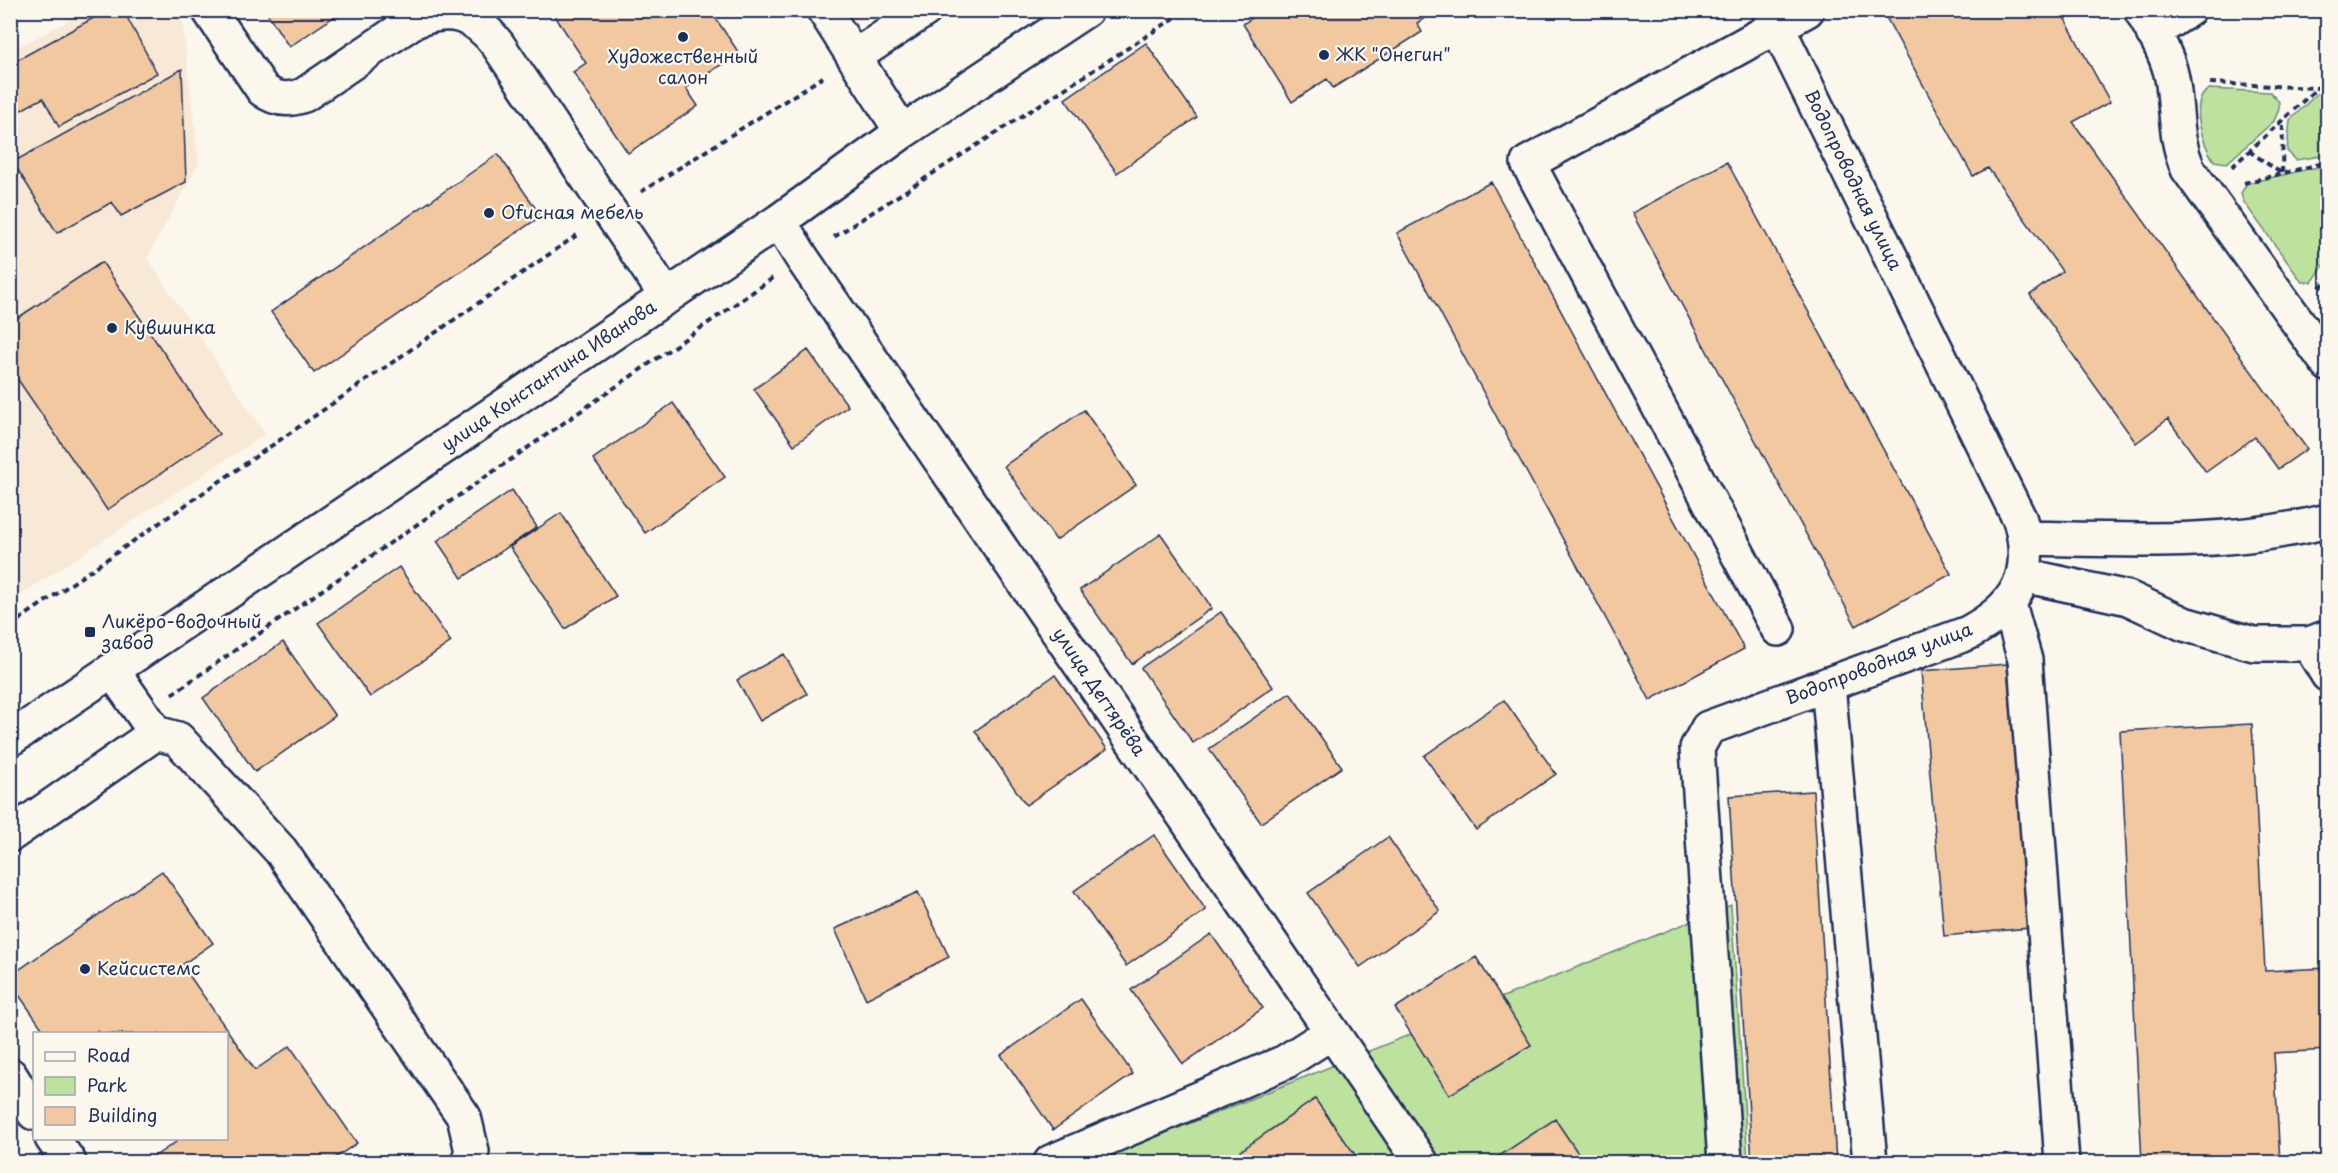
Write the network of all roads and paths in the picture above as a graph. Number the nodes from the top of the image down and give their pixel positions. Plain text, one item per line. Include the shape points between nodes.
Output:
1 (209, 10) edge
2 (824, 10) edge
3 (925, 10) edge
4 (1086, 10) edge
5 (1187, 10) edge
6 (1807, 10) edge
7 (2188, 10) edge
8 (1773, 19) edge
9 (2147, 22) edge
10 (854, 57) junction
11 (2328, 78) edge
12 (2172, 82) junction
13 (2317, 88) junction
14 (2283, 119) junction
15 (902, 132) junction
16 (2249, 151) junction
17 (2328, 162) edge
18 (2282, 173) junction
19 (2205, 192) junction
20 (610, 212) junction
21 (779, 221) junction
22 (802, 258) junction
23 (667, 297) junction
24 (2328, 364) edge
25 (2328, 521) edge
26 (2025, 538) junction
27 (2023, 575) junction
28 (2009, 604) junction
29 (10, 626) edge
30 (1778, 629) dead end
31 (2318, 640) edge
32 (112, 670) junction
33 (2328, 675) edge
34 (1828, 684) junction
35 (149, 724) junction
36 (10, 739) edge
37 (10, 834) edge
38 (1332, 1032) junction
39 (10, 1075) edge
40 (33, 1111) edge
41 (53, 1140) edge
42 (69, 1162) edge
43 (468, 1162) edge
44 (1051, 1162) edge
45 (1421, 1162) edge
46 (1725, 1162) edge
47 (1870, 1162) edge
48 (2062, 1162) edge

1 - 20 street via 263,90 281,99 304,95 424,17 454,14 477,22 498,45
2 - 10 street
3 - 10 street
4 - 15 street, улица Константина Иванова
5 - 22 path
6 - 8 street
7 - 9 street
8 - 26 street, Водопроводная улица via 2020,520
8 - 30 street via 1528,163
9 - 12 street via 2168,63
10 - 15 street
10 - 20 path
11 - 13 path
12 - 13 path
12 - 19 street via 2178,144 2188,169
13 - 14 path
14 - 16 path
14 - 18 path
15 - 21 street, улица Константина Иванова
16 - 18 path
16 - 19 path
17 - 18 path
18 - 19 path
19 - 24 street
20 - 23 street
20 - 29 path
21 - 22 street, улица Дегтярёва
21 - 23 street, улица Константина Иванова
22 - 35 path
22 - 38 street, улица Дегтярёва
23 - 32 street, улица Константина Иванова
25 - 26 street via 2270,534 2215,539
26 - 27 street, Водопроводная улица
27 - 28 street, Водопроводная улица
27 - 31 street via 2128,598 2184,624 2254,644
28 - 34 street, Водопроводная улица via 1992,620 1968,633
28 - 48 street via 2025,660
31 - 33 street
32 - 35 street
32 - 36 street, улица Константина Иванова
34 - 46 street, Водопроводная улица via 1708,728 1697,748
34 - 47 street
35 - 37 street
35 - 43 street via 178,739 281,851 464,1117 472,1152
38 - 44 street via 1285,1062
38 - 45 street, улица Дегтярёва
39 - 40 street
41 - 42 street

